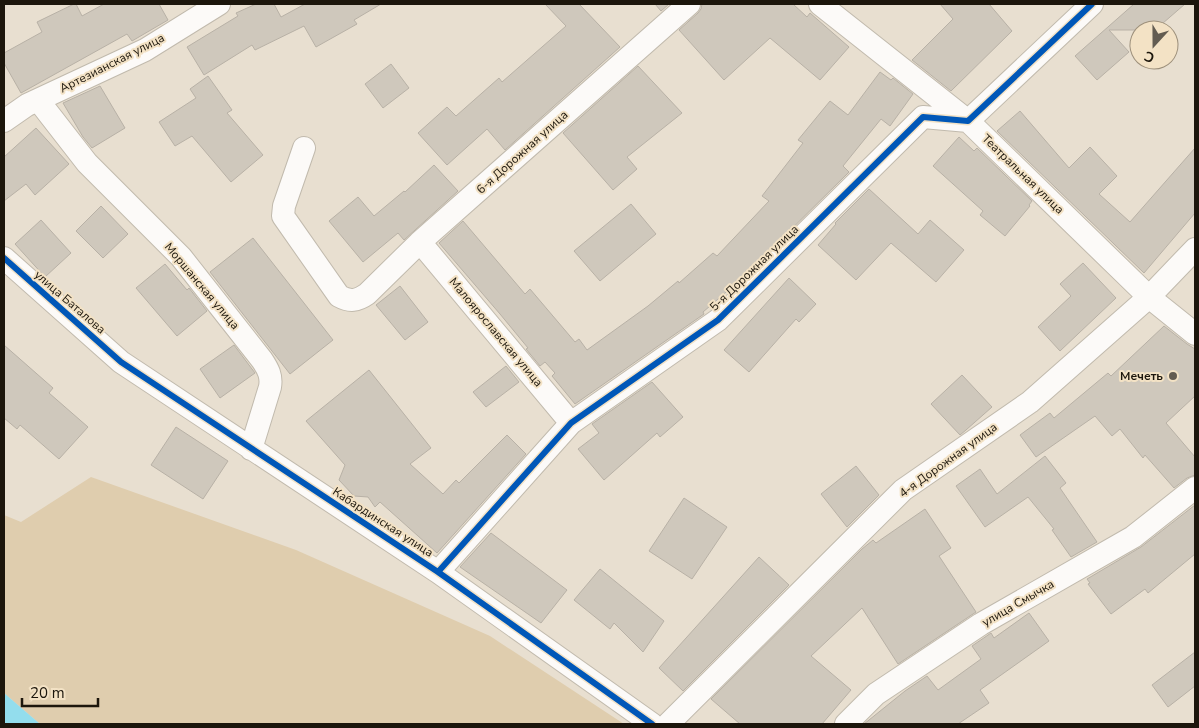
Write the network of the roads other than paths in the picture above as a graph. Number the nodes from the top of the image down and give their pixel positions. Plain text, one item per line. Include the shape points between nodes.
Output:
1 (219, 4) edge
2 (689, 4) edge
3 (820, 4) edge
4 (1092, 4) edge
5 (38, 100) junction
6 (4, 121) edge
7 (968, 121) junction
8 (304, 148) dead end
9 (420, 242) junction
10 (1195, 249) edge
11 (4, 258) edge
12 (1149, 297) junction
13 (1195, 334) edge
14 (122, 362) joint
15 (571, 423) junction
16 (251, 449) junction
17 (1195, 488) edge
18 (438, 572) junction
19 (652, 724) edge
20 (668, 724) edge
21 (846, 724) edge

1 - 5 street, Артезианская улица via 145,50
2 - 9 street, 6-я Дорожная улица
3 - 7 street, Театральная улица
4 - 7 street
5 - 6 street, Артезианская улица
5 - 16 street, Моршанская улица via 87,163 181,258 270,373 270,387
7 - 12 street, Театральная улица
7 - 15 street, 5-я Дорожная улица via 923,117 718,320
8 - 9 street, 6-я Дорожная улица via 283,216 339,296 354,301 361,298
9 - 15 street, Малоярославская улица
10 - 12 street, 4-я Дорожная улица
11 - 14 street, улица Баталова
12 - 13 street, Театральная улица
12 - 20 street, 4-я Дорожная улица via 1030,402 903,490
14 - 16 street, Кабардинская улица
15 - 18 street, 5-я Дорожная улица
16 - 18 street, Кабардинская улица
17 - 21 street, улица Смычка via 1133,537 980,624 876,694
18 - 19 street, Кабардинская улица

